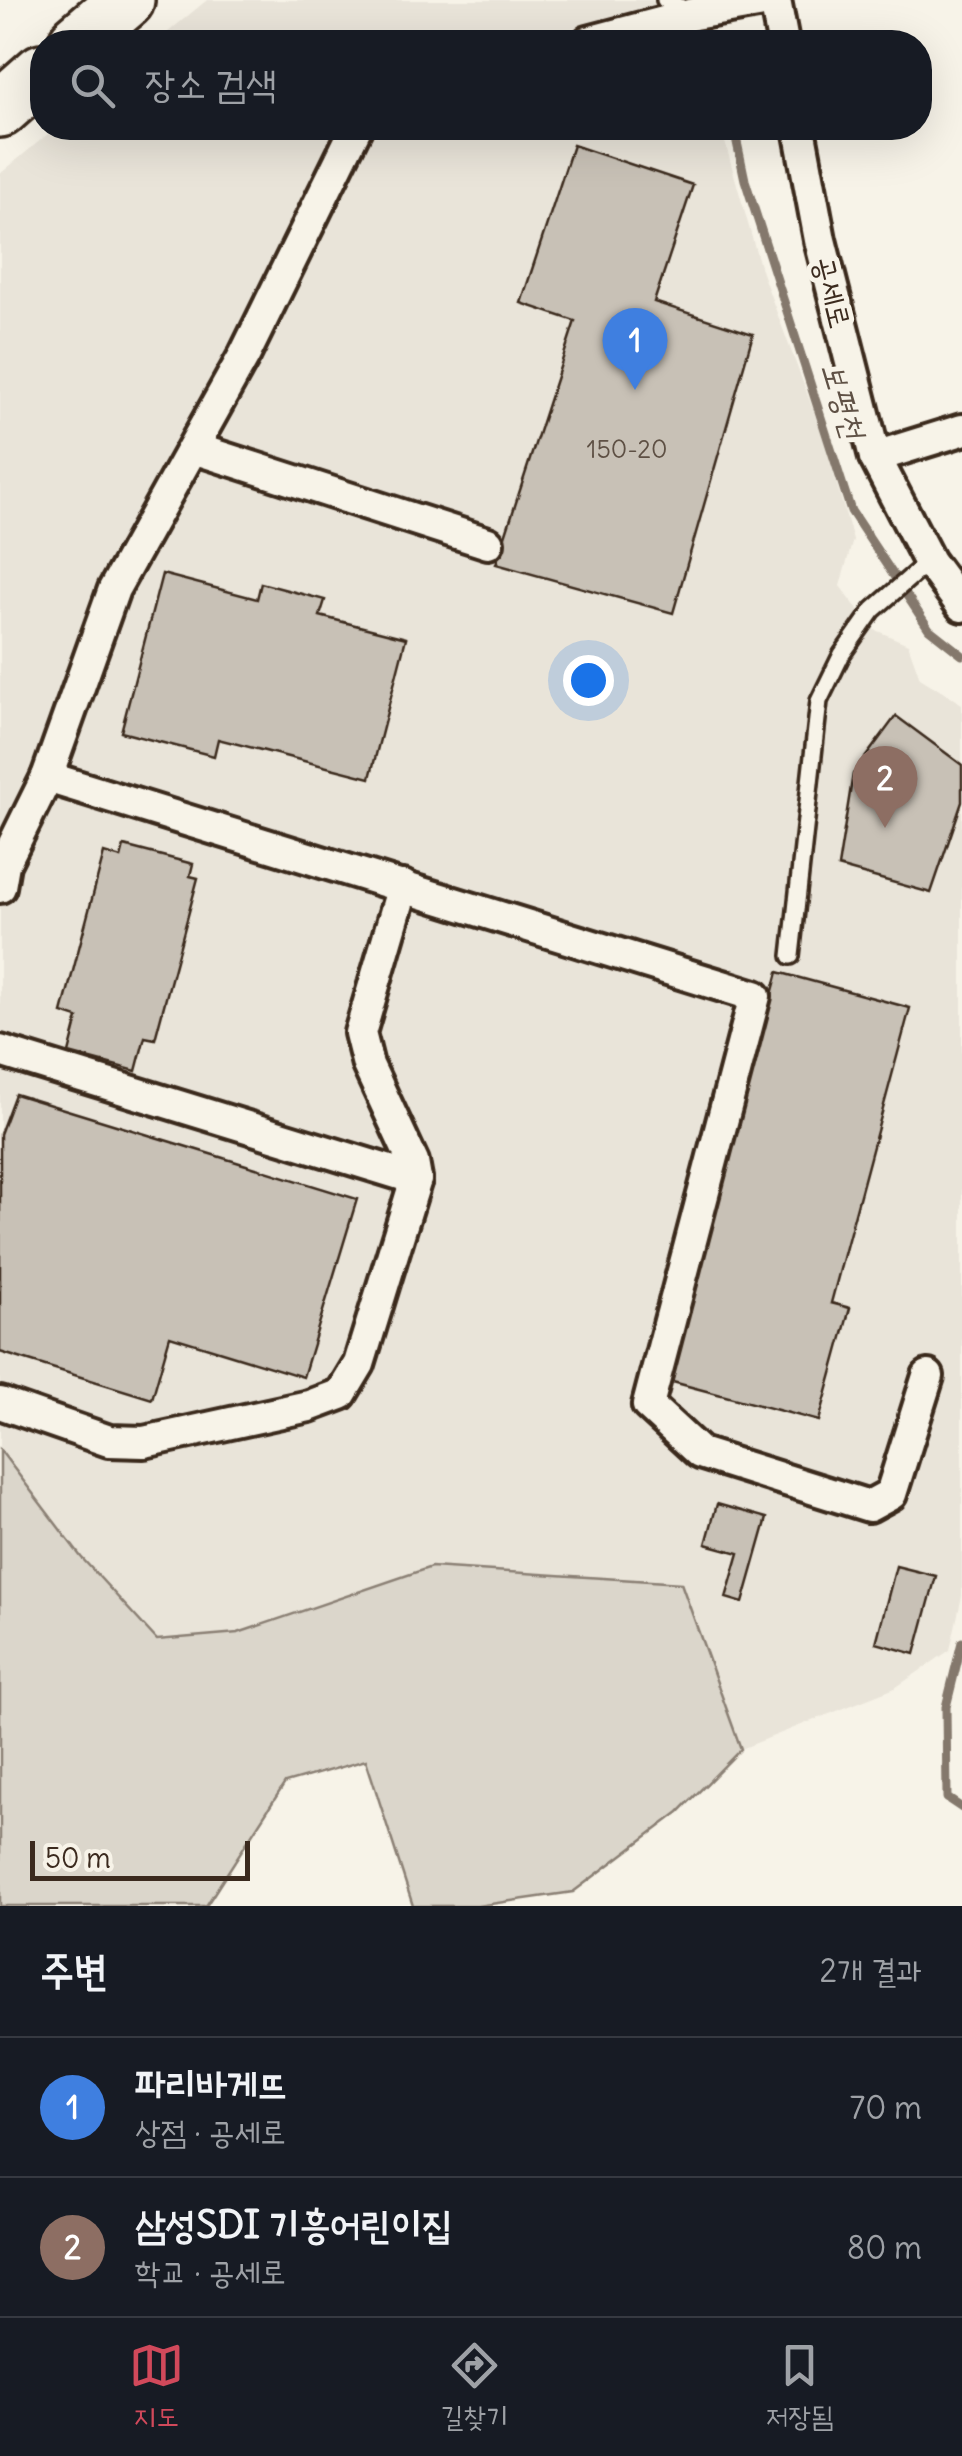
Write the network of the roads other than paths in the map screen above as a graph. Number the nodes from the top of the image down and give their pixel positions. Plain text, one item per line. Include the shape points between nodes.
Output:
1 (126, 0) edge
2 (666, 0) edge
3 (775, 0) edge
4 (694, 14) junction
5 (91, 30) edge
6 (633, 30) edge
7 (781, 30) edge
8 (30, 83) edge
9 (0, 109) edge
10 (350, 140) edge
11 (801, 140) edge
12 (962, 430) edge
13 (192, 448) junction
14 (875, 458) junction
15 (488, 542) dead end
16 (929, 561) junction
17 (962, 606) edge
18 (47, 777) junction
19 (402, 886) junction
20 (0, 887) edge
21 (790, 956) dead end
22 (0, 1051) edge
23 (416, 1178) junction
24 (928, 1376) dead end
25 (0, 1403) edge

1 - 5 highway
2 - 4 lane
3 - 4 street
3 - 7 street
4 - 6 street
8 - 9 highway
10 - 13 street
11 - 14 street, 공세로
12 - 14 street
13 - 15 street
13 - 18 street via 114,590
14 - 16 street, 공세로
16 - 17 street, 공세로
16 - 21 lane via 873,610 820,701
18 - 19 street
18 - 20 street via 4,864
19 - 23 street via 360,1034
19 - 24 street via 755,996 648,1405 700,1454 869,1506 892,1494
22 - 23 street
23 - 25 street via 359,1364 341,1394 144,1442 109,1442

